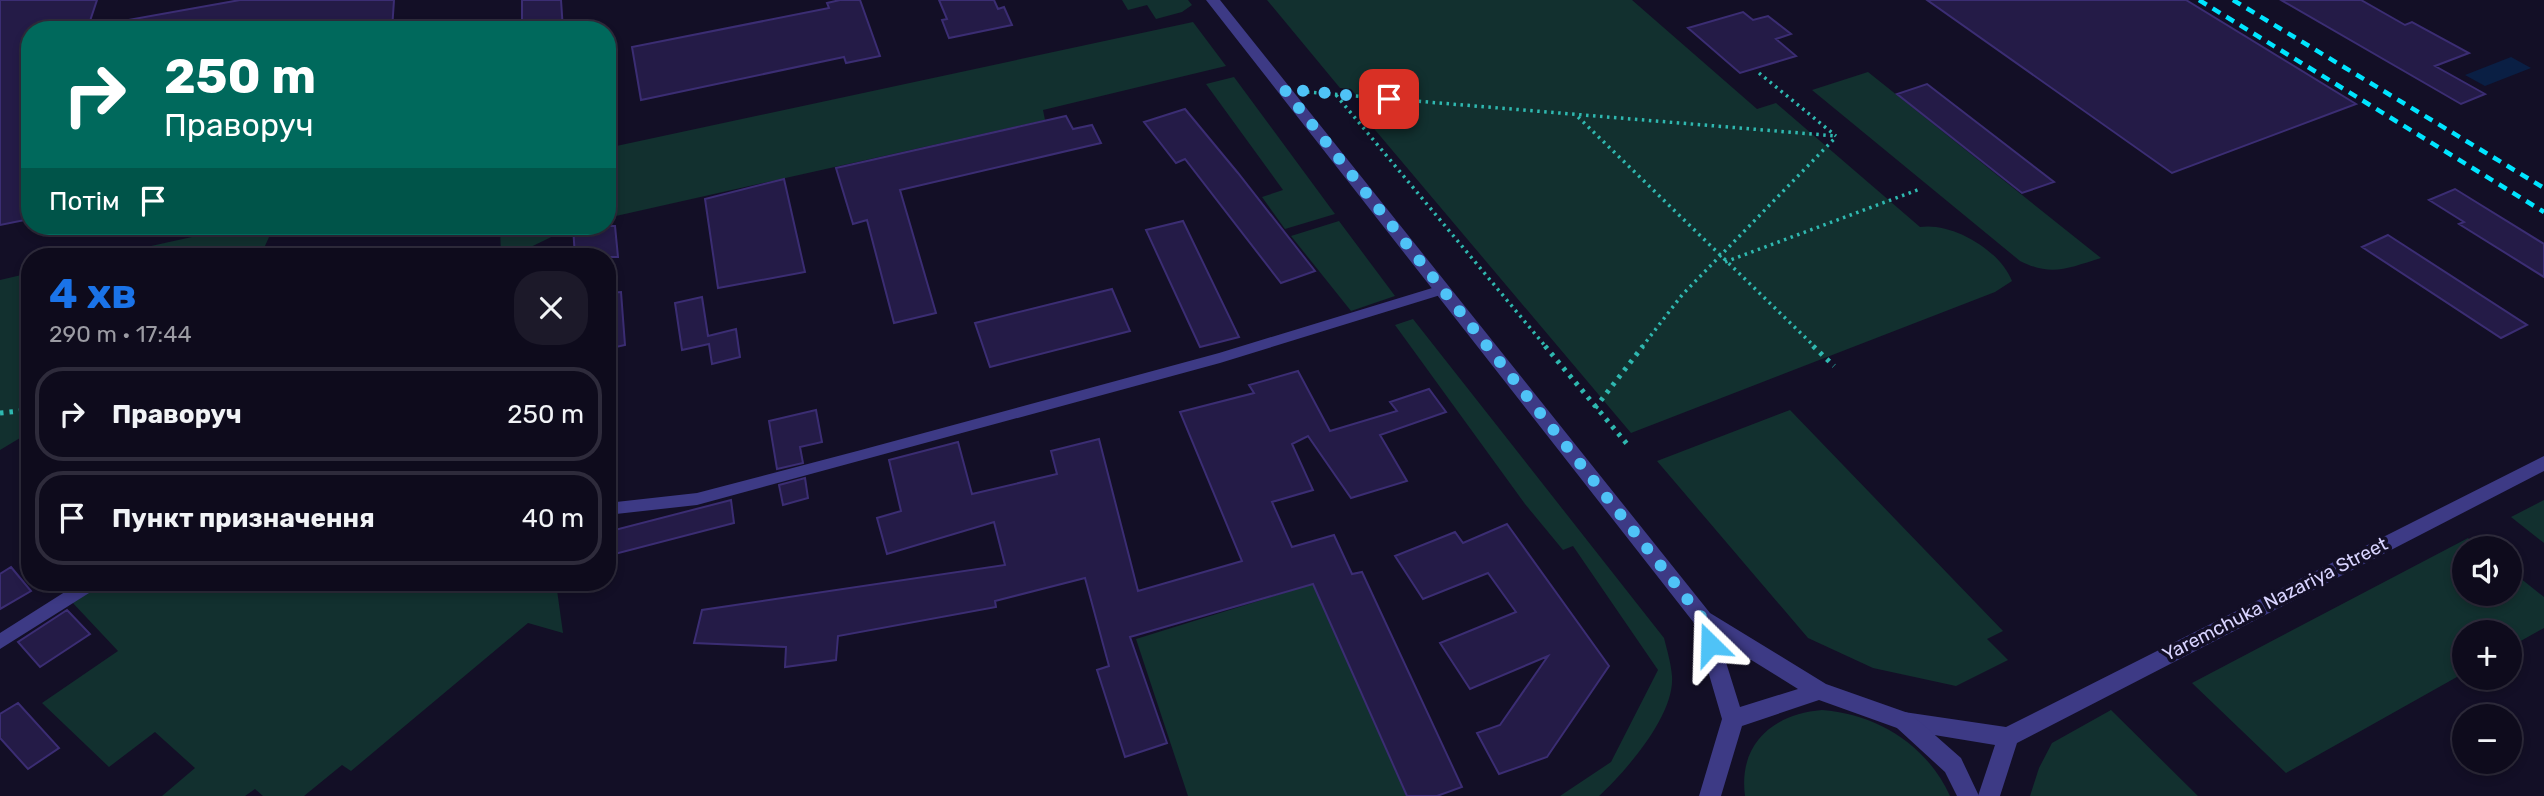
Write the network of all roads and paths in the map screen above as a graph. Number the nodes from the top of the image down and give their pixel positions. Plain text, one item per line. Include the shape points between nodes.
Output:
1 (1213, 0) edge
2 (1759, 73) dead end
3 (1284, 89) junction
4 (1335, 95) junction
5 (1577, 116) junction
6 (1836, 136) junction
7 (1920, 189) dead end
8 (1720, 257) junction
9 (1726, 262) junction
10 (1442, 290) junction
11 (1834, 366) dead end
12 (1595, 408) junction
13 (21, 411) edge
14 (0, 413) edge
15 (1627, 444) dead end
16 (2544, 463) edge
17 (616, 508) edge
18 (79, 591) edge
19 (1703, 619) junction
20 (0, 642) edge
21 (1819, 691) junction
22 (1733, 719) junction
23 (1904, 721) junction
24 (2008, 737) junction
25 (1710, 796) edge
26 (1968, 796) edge
27 (1989, 796) edge

1 - 3 street
2 - 6 path
3 - 4 path
3 - 10 street
4 - 5 path
4 - 12 path
5 - 6 path
5 - 8 path
6 - 8 path
7 - 9 path
8 - 9 path
8 - 12 path via 1682,295
9 - 11 path
10 - 17 lane via 1220,358 849,460 697,499
10 - 19 street
12 - 15 path
13 - 14 path
16 - 24 street, Yaremchuka Nazariya Street
18 - 20 lane
19 - 21 street
19 - 22 street
21 - 22 street
21 - 23 street
22 - 25 street
23 - 24 street
23 - 26 street via 1953,765
24 - 27 street

